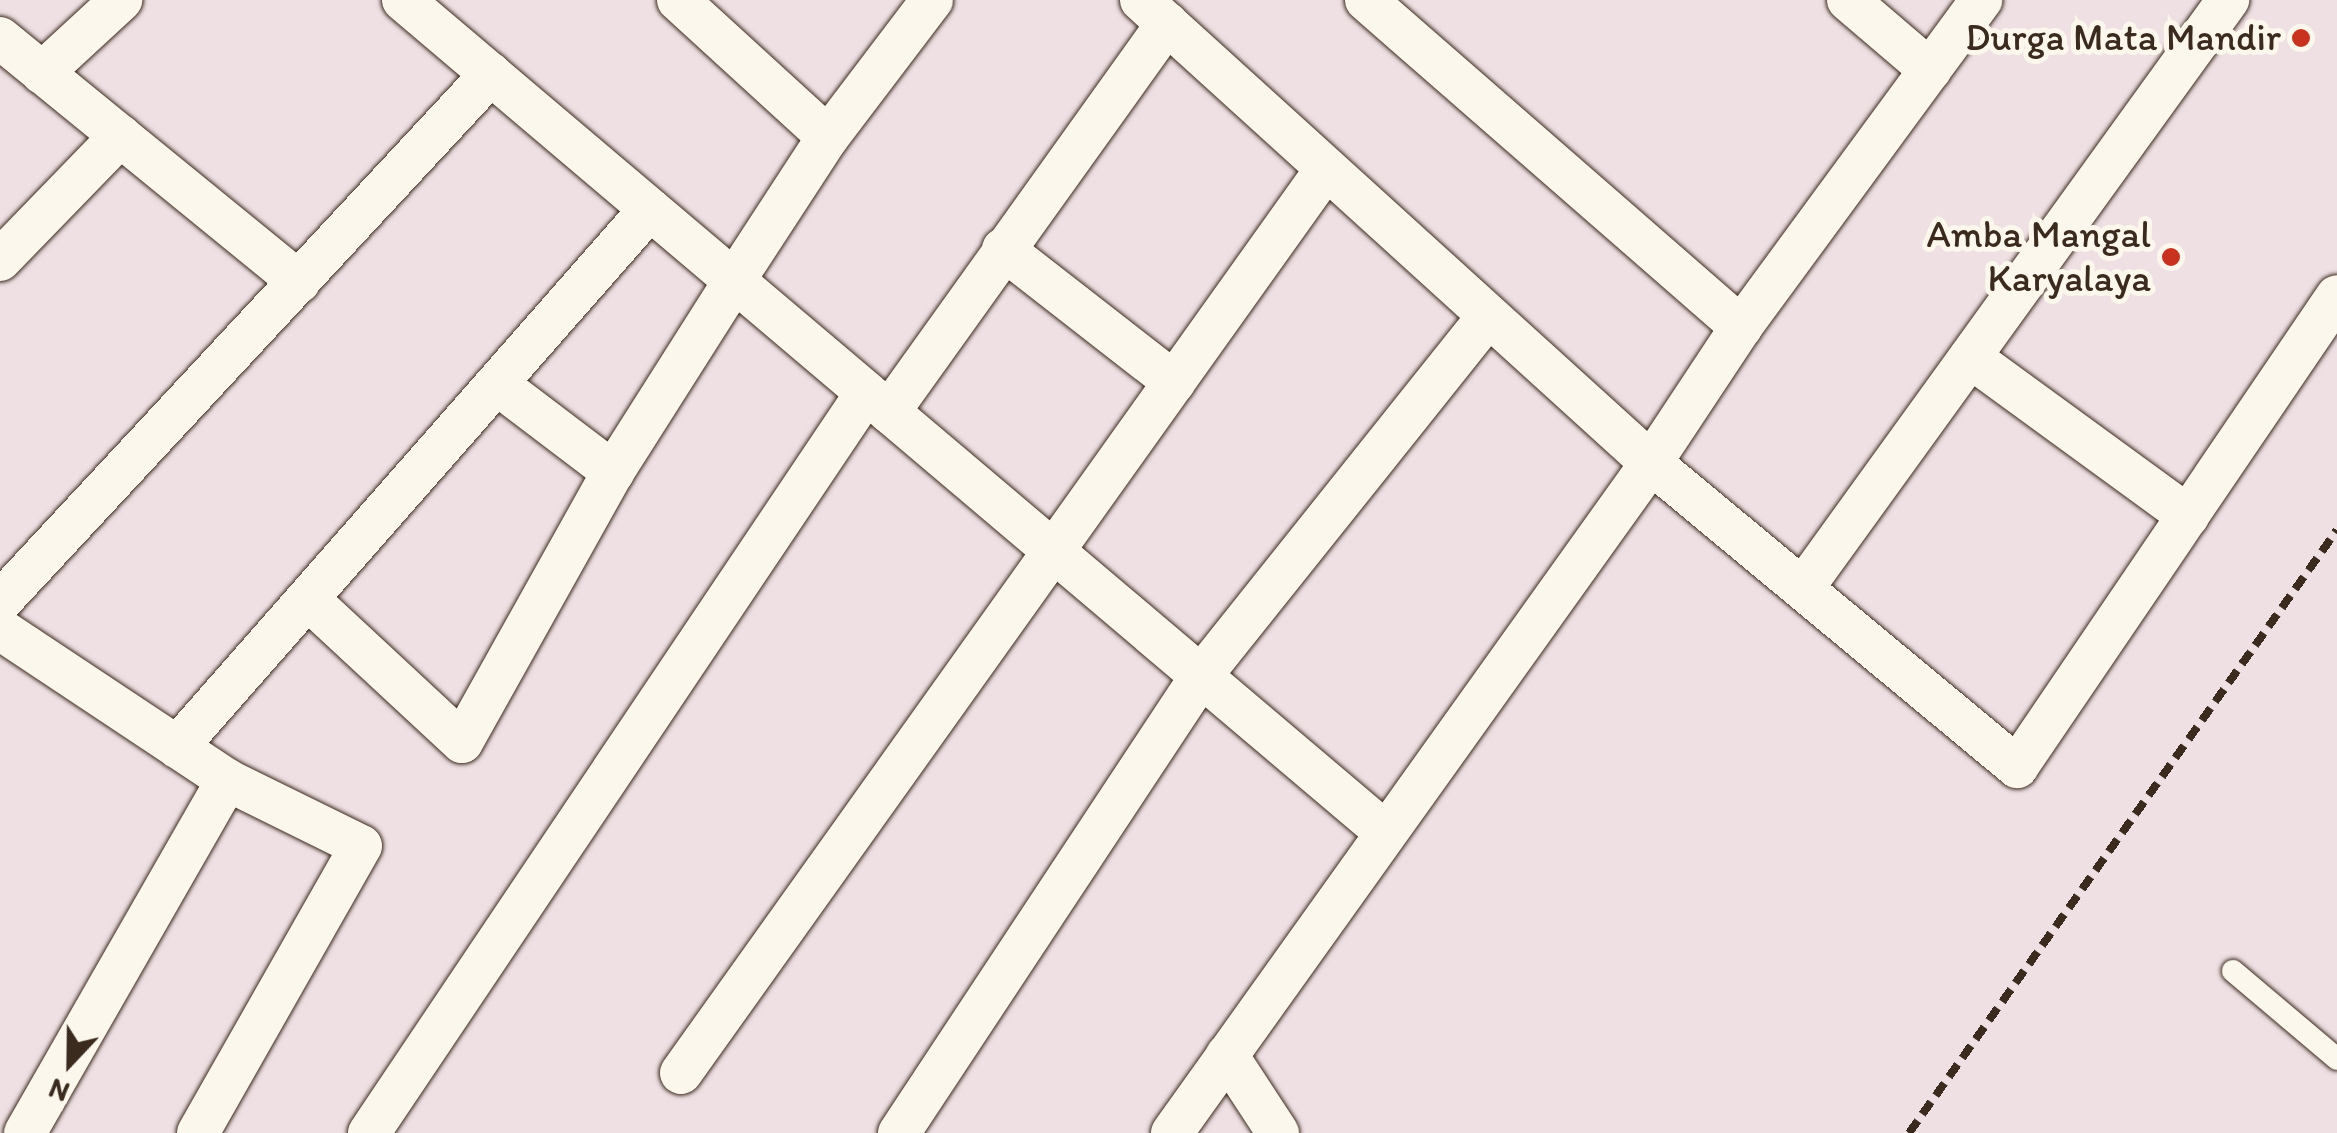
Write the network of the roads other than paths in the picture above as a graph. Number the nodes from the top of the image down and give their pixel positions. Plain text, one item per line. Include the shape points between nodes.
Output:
1 (121, 0) edge
2 (402, 0) edge
3 (678, 0) edge
4 (932, 0) edge
5 (1848, 0) edge
6 (1981, 0) edge
7 (2228, 0) edge
8 (1388, 7) edge
9 (1154, 12) edge
10 (0, 38) edge
11 (1930, 70) junction
12 (42, 73) junction
13 (490, 74) junction
14 (120, 136) junction
15 (828, 137) junction
16 (1326, 169) junction
17 (650, 209) junction
18 (1003, 249) junction
19 (0, 260) edge
20 (734, 281) junction
21 (299, 282) junction
22 (2337, 296) edge
23 (1487, 318) junction
24 (1740, 327) junction
25 (1970, 357) junction
26 (1174, 382) junction
27 (497, 384) junction
28 (878, 403) junction
29 (1651, 463) junction
30 (613, 472) junction
31 (2188, 516) junction
32 (1056, 553) junction
33 (1802, 588) junction
34 (308, 599) junction
35 (0, 602) edge
36 (0, 631) edge
37 (1201, 676) junction
38 (177, 747) junction
39 (228, 780) junction
40 (1384, 831) junction
41 (2233, 972) dead end
42 (1227, 1055) junction
43 (2337, 1060) edge
44 (681, 1074) dead end
45 (25, 1133) edge
46 (198, 1133) edge
47 (369, 1133) edge
48 (899, 1133) edge
49 (1172, 1133) edge
50 (1278, 1133) edge

1 - 12 street
2 - 13 street
3 - 15 street
4 - 15 street
5 - 11 street
6 - 11 street
7 - 25 street
8 - 24 street
9 - 16 street
9 - 18 street
10 - 12 street
11 - 24 street
12 - 14 street
13 - 17 street
13 - 21 street
14 - 19 street
14 - 21 street
15 - 20 street
16 - 23 street
16 - 26 street
17 - 20 street
17 - 27 street
18 - 26 street
18 - 28 street
20 - 28 street
20 - 30 street
21 - 35 street
22 - 31 street
23 - 29 street
23 - 37 street
24 - 29 street
25 - 31 street
25 - 33 street
26 - 32 street
27 - 30 street
27 - 34 street
28 - 32 street
28 - 47 street
29 - 33 street
29 - 40 street
30 - 34 street via 462,742
31 - 33 street via 2017,768
32 - 37 street
32 - 44 street
34 - 38 street
36 - 38 street
37 - 40 street
37 - 48 street
38 - 39 street
39 - 45 street
39 - 46 street via 362,846
40 - 42 street
41 - 43 lane
42 - 49 street
42 - 50 street

